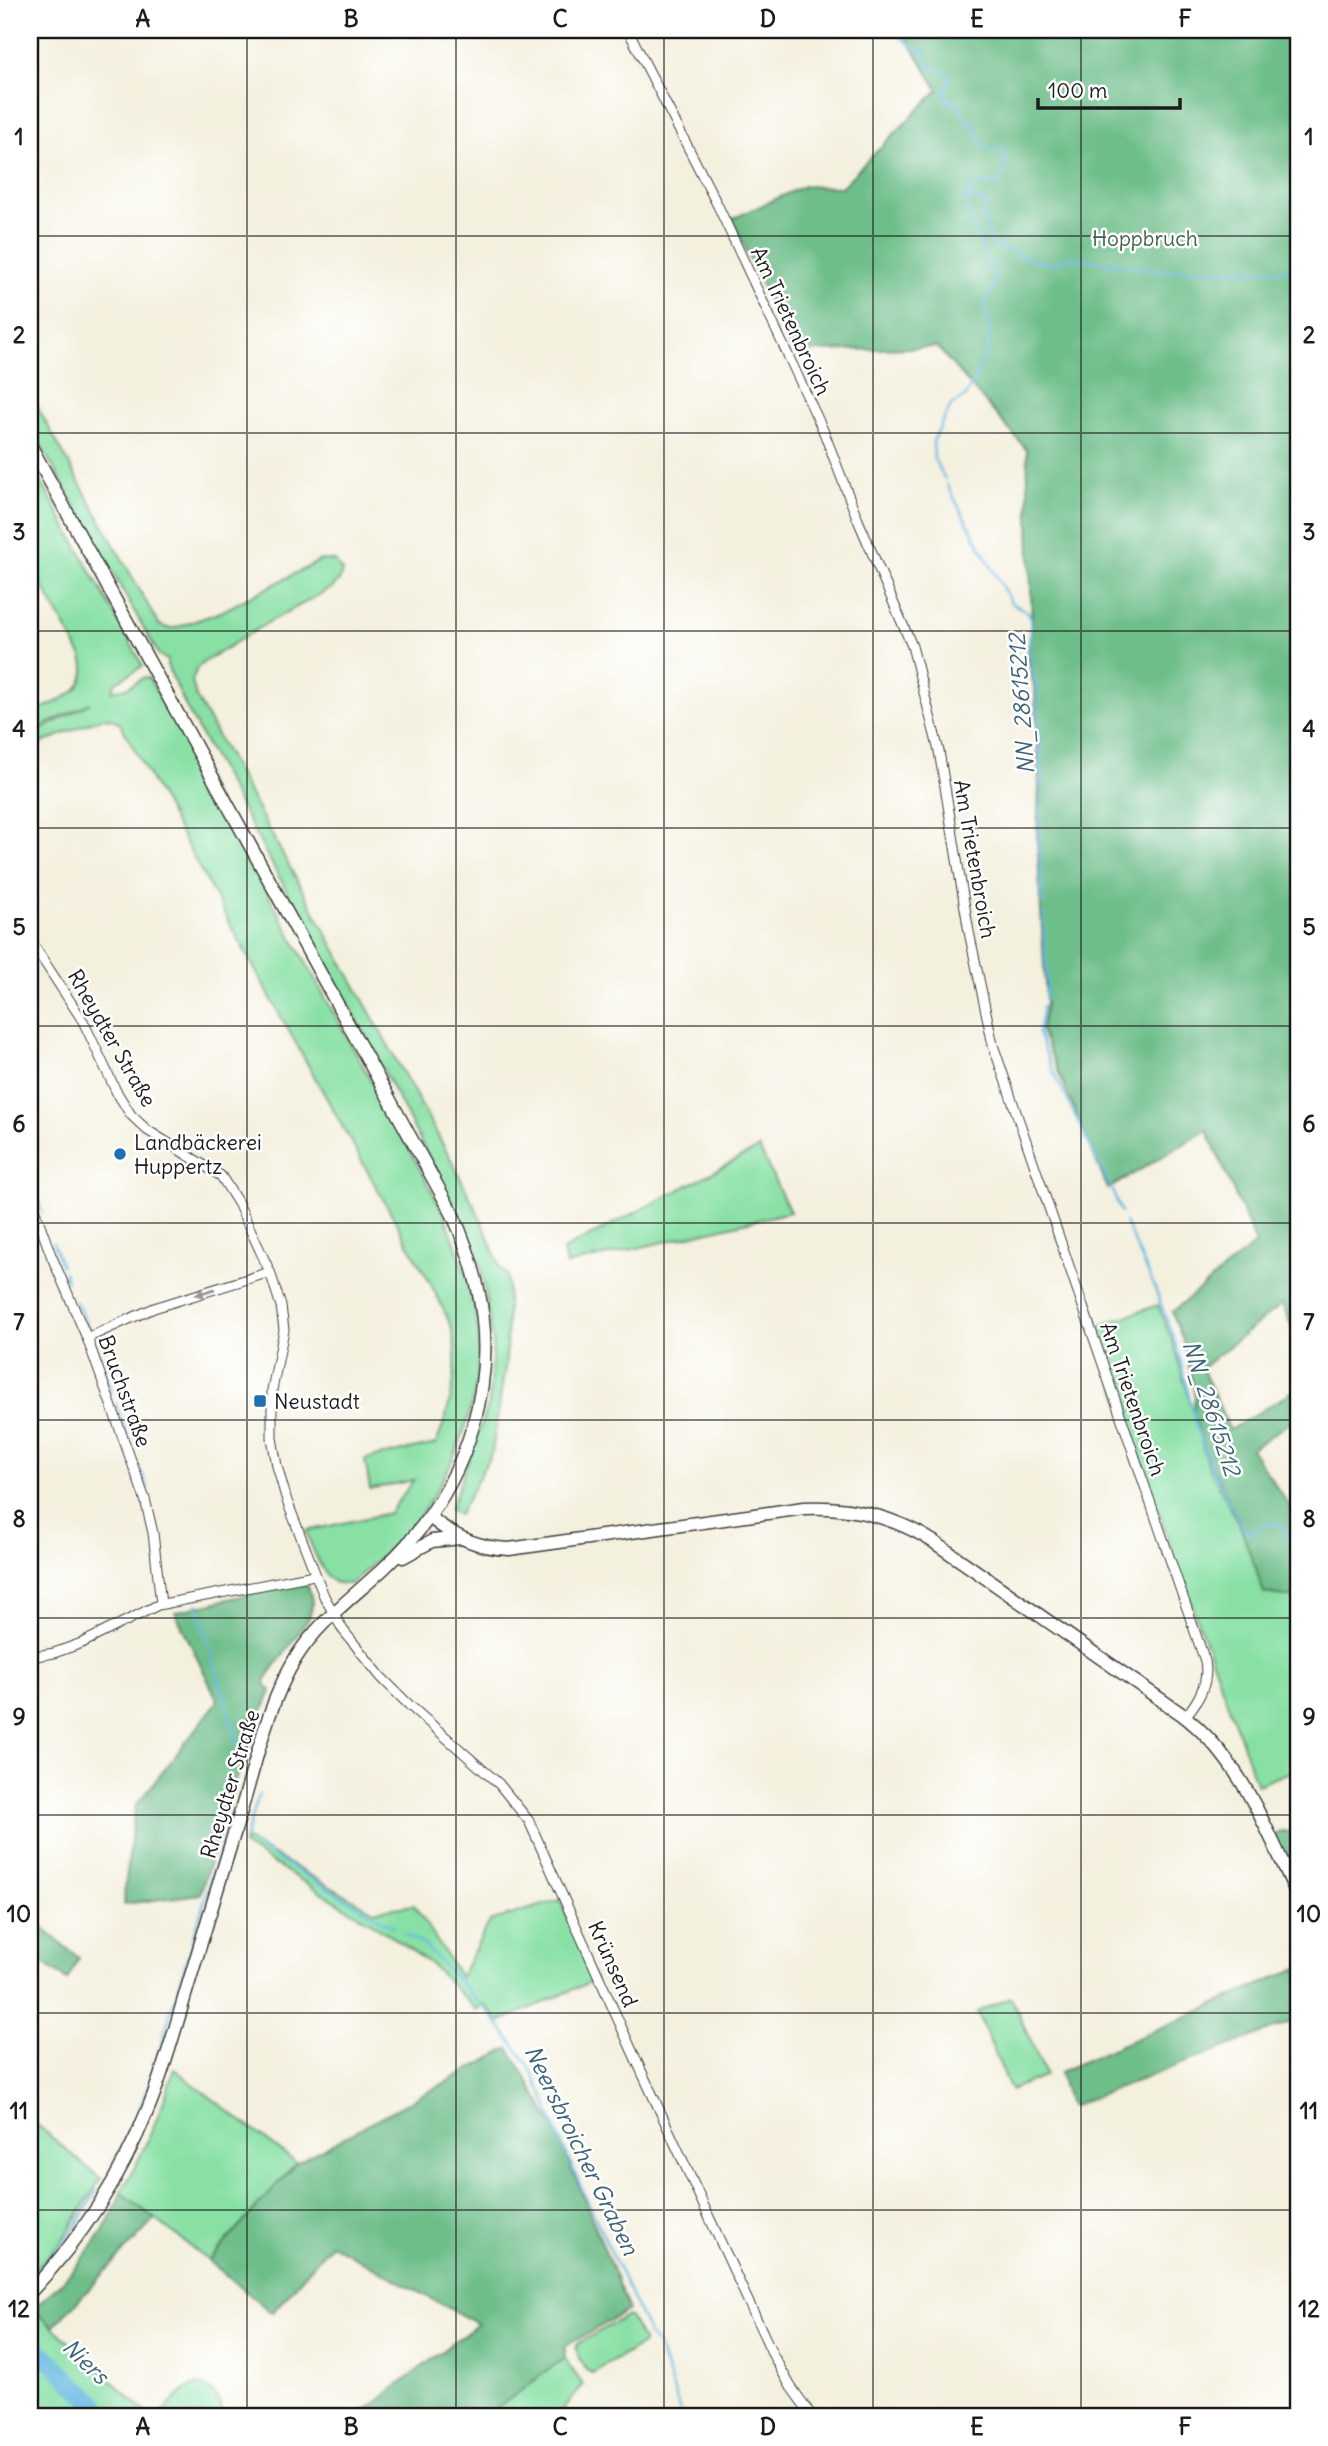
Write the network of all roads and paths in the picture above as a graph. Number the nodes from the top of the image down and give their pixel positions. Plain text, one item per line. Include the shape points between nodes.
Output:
1 (628, 30) edge
2 (30, 445) edge
3 (30, 940) edge
4 (30, 1198) edge
5 (270, 1272) junction
6 (87, 1338) junction
7 (430, 1517) junction
8 (461, 1538) junction
9 (382, 1570) junction
10 (314, 1575) junction
11 (161, 1604) junction
12 (333, 1614) junction
13 (30, 1657) edge
14 (1185, 1717) junction
15 (1298, 1896) edge
16 (30, 2292) edge
17 (812, 2416) edge

1 - 14 street, Am Trietenbroich via 718,206 823,430 916,658 939,751 993,1045 1205,1661 1202,1692
2 - 7 main road via 438,1187 470,1256 484,1323 482,1382 468,1443
3 - 5 street, Rheydter Straße via 83,1021 127,1111 147,1130 225,1181
4 - 6 street, Bruchstraße
5 -> 6 street via 163,1305
5 - 10 street, Rheydter Straße via 284,1330 272,1390 272,1438 282,1483
6 - 11 street, Bruchstraße via 148,1508
7 - 8 main road
7 - 9 main road
8 - 9 main road via 427,1543
8 - 14 main road via 493,1548 517,1549 784,1510 830,1508 872,1514 929,1539
9 - 12 main road
10 - 11 street
10 - 12 street, Rheydter Straße
11 - 13 street via 82,1643
12 - 16 main road, Rheydter Straße via 302,1650 279,1692 142,2123 84,2227
12 - 17 street, Krünsend via 390,1687 499,1784 529,1821 770,2348
14 - 15 main road via 1213,1741 1238,1774

